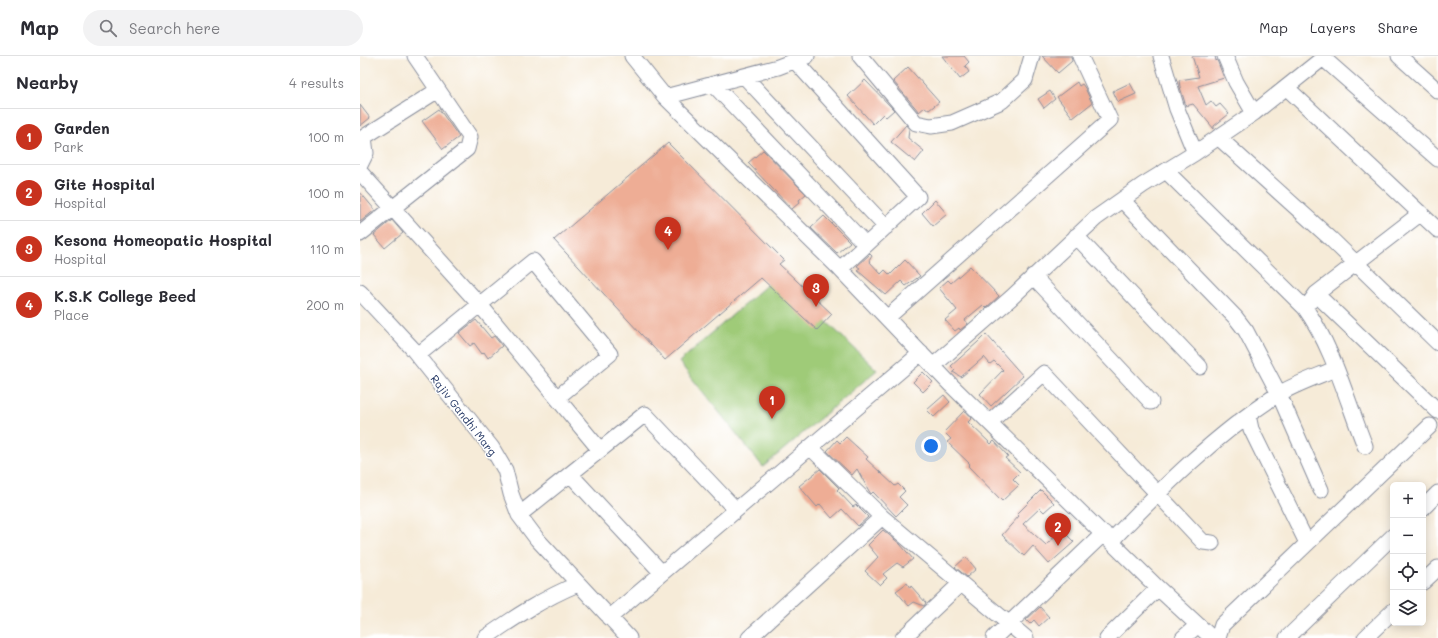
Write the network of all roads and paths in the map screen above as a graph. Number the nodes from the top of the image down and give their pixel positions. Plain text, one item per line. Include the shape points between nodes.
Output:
1 (415, 56) edge
2 (632, 56) edge
3 (860, 56) edge
4 (1032, 56) edge
5 (1080, 56) edge
6 (1161, 56) edge
7 (1225, 56) edge
8 (1399, 56) edge
9 (801, 58) edge
10 (744, 76) junction
11 (713, 84) junction
12 (1287, 88) junction
13 (438, 90) junction
14 (1438, 91) edge
15 (665, 97) junction
16 (1254, 113) junction
17 (1218, 137) junction
18 (1196, 153) junction
19 (1438, 160) edge
20 (360, 165) edge
21 (1166, 171) junction
22 (360, 172) edge
23 (1122, 200) junction
24 (392, 209) junction
25 (1421, 213) junction
26 (886, 227) junction
27 (1438, 230) edge
28 (360, 234) edge
29 (1076, 236) junction
30 (866, 245) junction
31 (1355, 263) junction
32 (840, 269) junction
33 (1033, 276) junction
34 (360, 292) edge
35 (1316, 294) junction
36 (480, 305) junction
37 (1305, 308) junction
38 (887, 318) junction
39 (1438, 343) edge
40 (921, 353) junction
41 (418, 355) junction
42 (933, 366) junction
43 (1200, 367) dead end
44 (1335, 369) junction
45 (1279, 394) junction
46 (558, 397) junction
47 (1151, 402) dead end
48 (1438, 411) edge
49 (1248, 415) junction
50 (990, 422) junction
51 (1430, 426) dead end
52 (1365, 446) dead end
53 (810, 447) junction
54 (600, 450) junction
55 (570, 474) junction
56 (1321, 490) dead end
57 (1157, 493) junction
58 (1438, 493) edge
59 (1426, 505) edge
60 (736, 510) junction
61 (519, 515) junction
62 (882, 516) junction
63 (1107, 537) junction
64 (1390, 539) edge
65 (1212, 543) dead end
66 (1307, 543) junction
67 (1438, 568) edge
68 (662, 573) junction
69 (1426, 579) edge
70 (578, 584) junction
71 (960, 584) junction
72 (1158, 588) junction
73 (1390, 614) edge
74 (609, 618) junction
75 (1009, 624) junction
76 (1198, 625) junction
77 (485, 638) edge
78 (629, 638) edge
79 (749, 638) edge
80 (903, 638) edge
81 (994, 638) edge
82 (1026, 638) edge
83 (1107, 638) edge
84 (1183, 638) edge
85 (1212, 638) edge
86 (1218, 638) edge
87 (1287, 638) edge
88 (1365, 638) edge

1 - 13 street
2 - 15 street
3 - 4 street via 916,122 931,126 952,123 1002,101 1025,80
5 - 38 street via 1110,120
6 - 18 street via 1177,110
7 - 16 street
8 - 14 street
9 - 10 street
9 - 26 street via 918,197
10 - 11 street
10 - 26 street
11 - 15 street
11 - 30 street
12 - 16 street
12 - 19 street via 1323,58
12 - 25 street
13 - 20 street via 364,137 366,152
13 - 24 street via 470,137 467,148
15 - 32 street
16 - 17 street
17 - 18 street
17 - 31 street
18 - 21 street
21 - 23 street
21 - 37 street
22 - 24 street
23 - 29 street
23 - 45 street via 1236,318 1250,337
24 - 28 street
24 - 36 street
25 - 27 street
25 - 31 street
26 - 30 street
29 - 33 street
29 - 43 street
30 - 32 street
31 - 35 street
31 - 39 street
32 - 38 street
33 - 42 street
33 - 47 street
34 - 41 street, Rajiv Gandhi Marg
35 - 37 street
35 - 48 street
36 - 41 street
36 - 46 street
36 - 46 street via 533,261 610,354
37 - 44 street via 1315,321
38 - 40 street
40 - 42 street
40 - 53 street
41 - 61 street, Rajiv Gandhi Marg via 492,448 505,470
42 - 50 street
44 - 45 street
44 - 52 street
45 - 49 street
45 - 56 street
46 - 54 street
49 - 57 street
49 - 66 street via 1252,429
50 - 57 street via 1044,373
50 - 63 street
51 - 66 street
53 - 60 street
53 - 62 street
54 - 55 street
54 - 60 street via 644,414
55 - 61 street
55 - 68 street
57 - 63 street
57 - 65 street via 1203,542
58 - 59 street
60 - 68 street
61 - 70 street, Rajiv Gandhi Marg
62 - 71 street
62 - 79 street
63 - 72 street
63 - 75 street
64 - 87 street
66 - 86 street via 1222,625
67 - 69 street
68 - 74 street
70 - 74 street, Rajiv Gandhi Marg
70 - 77 street via 549,596 523,611
71 - 75 street
71 - 80 street
72 - 76 street
72 - 83 street
73 - 88 street
74 - 78 street, Rajiv Gandhi Marg
75 - 81 street
75 - 82 street
76 - 84 street
76 - 85 street

